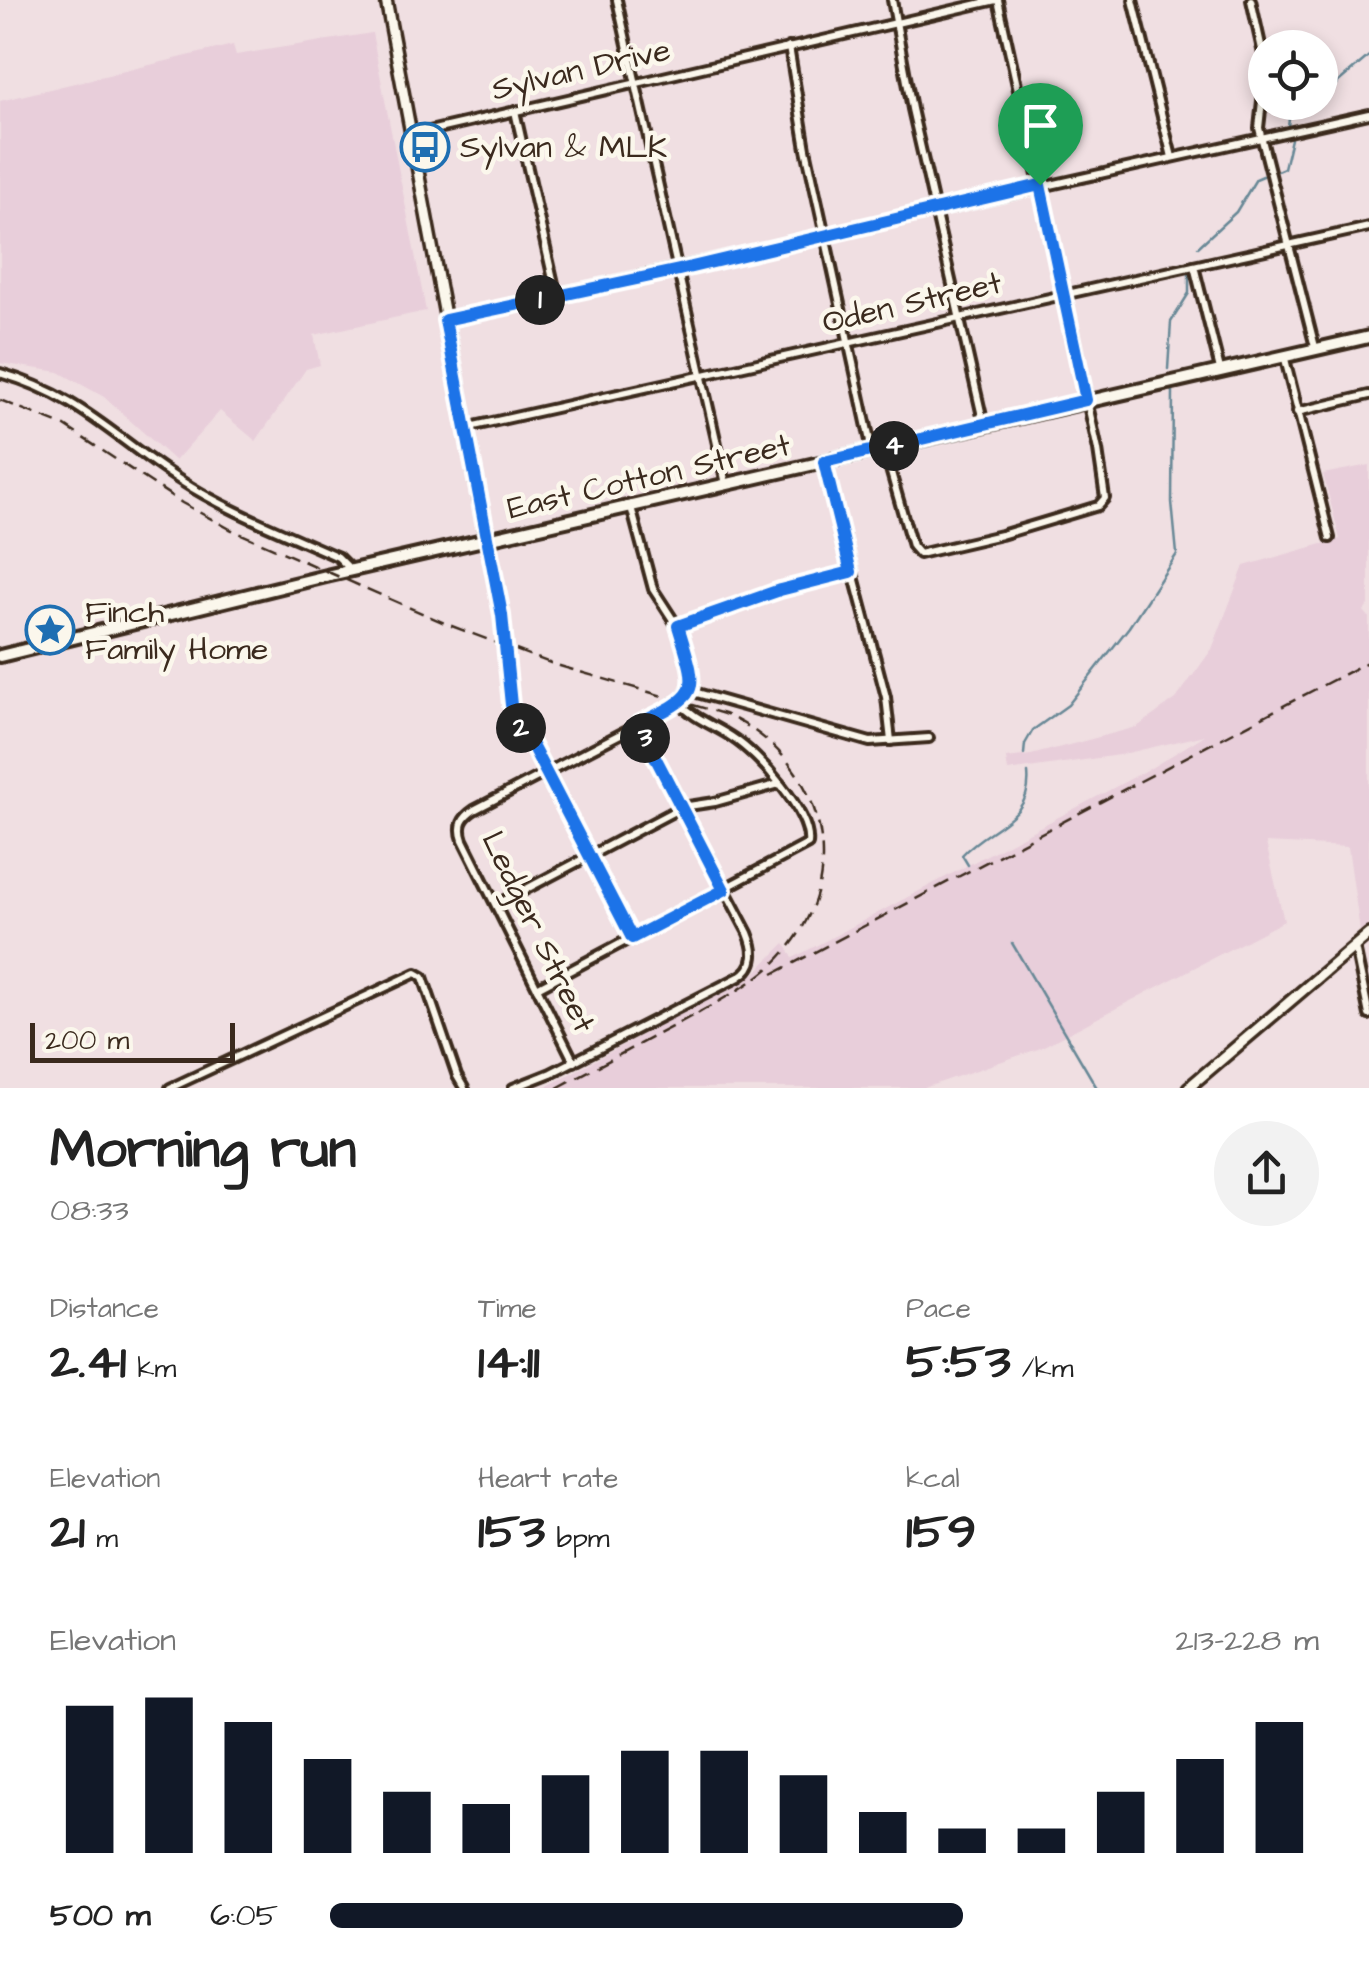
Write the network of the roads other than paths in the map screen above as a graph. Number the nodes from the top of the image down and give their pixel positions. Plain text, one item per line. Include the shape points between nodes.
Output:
1 (386, 0) edge
2 (618, 0) edge
3 (892, 0) edge
4 (997, 0) edge
5 (1133, 0) edge
6 (1252, 0) edge
7 (897, 22) junction
8 (1258, 30) edge
9 (789, 47) junction
10 (637, 82) junction
11 (515, 111) junction
12 (1368, 117) edge
13 (1259, 120) edge
14 (412, 135) junction
15 (1261, 138) junction
16 (1172, 157) junction
17 (1040, 185) junction
18 (934, 210) junction
19 (1369, 227) edge
20 (824, 234) junction
21 (1288, 244) junction
22 (1194, 266) junction
23 (679, 270) junction
24 (1064, 295) junction
25 (557, 296) junction
26 (958, 319) junction
27 (445, 320) junction
28 (1369, 337) edge
29 (850, 343) junction
30 (1316, 347) junction
31 (1283, 354) junction
32 (1220, 369) junction
33 (0, 372) edge
34 (703, 376) junction
35 (1369, 395) edge
36 (1086, 400) junction
37 (1297, 412) junction
38 (984, 425) junction
39 (465, 428) junction
40 (878, 450) junction
41 (824, 462) junction
42 (726, 485) junction
43 (631, 507) junction
44 (1330, 538) dead end
45 (487, 540) junction
46 (352, 570) junction
47 (851, 572) junction
48 (678, 626) junction
49 (0, 656) edge
50 (690, 691) junction
51 (680, 703) junction
52 (638, 724) junction
53 (929, 738) dead end
54 (891, 742) junction
55 (544, 774) junction
56 (779, 784) junction
57 (682, 807) junction
58 (589, 856) junction
59 (724, 890) junction
60 (496, 904) junction
61 (1369, 934) edge
62 (632, 938) junction
63 (1354, 947) junction
64 (537, 988) junction
65 (1369, 1015) edge
66 (574, 1062) junction
67 (170, 1088) edge
68 (464, 1088) edge
69 (513, 1088) edge
70 (1188, 1088) edge

1 - 14 street
2 - 10 street
3 - 7 street
4 - 7 street, Sylvan Drive
4 - 17 street
5 - 16 street
6 - 8 street
7 - 9 street, Sylvan Drive
7 - 18 street
9 - 10 street, Sylvan Drive
9 - 20 street
10 - 11 street, Sylvan Drive
10 - 23 street
11 - 14 street, Sylvan Drive
11 - 25 street
12 - 15 street
13 - 15 street
14 - 27 street
15 - 16 street
15 - 21 street
16 - 17 street
17 - 18 street
17 - 24 street
18 - 20 street
18 - 26 street
19 - 21 street, Oden Street
20 - 23 street
20 - 29 street
21 - 22 street, Oden Street
21 - 30 street
22 - 24 street, Oden Street
22 - 32 street
23 - 25 street
23 - 34 street
24 - 26 street, Oden Street
24 - 36 street
25 - 27 street
26 - 29 street, Oden Street
26 - 38 street
27 - 39 street
28 - 30 main road, East Cotton Street
29 - 34 street, Oden Street
29 - 40 street
30 - 31 main road, East Cotton Street
31 - 32 main road, East Cotton Street
31 - 37 street
32 - 36 main road, East Cotton Street
33 - 46 street via 75,404 190,486 338,557
34 - 39 street, Oden Street
34 - 42 street
35 - 37 street
36 - 38 main road, East Cotton Street
36 - 40 street via 1104,502 1001,534 917,553
37 - 44 street
38 - 40 main road, East Cotton Street
39 - 45 street
40 - 41 main road, East Cotton Street
41 - 42 main road, East Cotton Street
41 - 47 street
42 - 43 main road, East Cotton Street
43 - 45 main road, East Cotton Street
43 - 48 street via 653,588
45 - 46 main road, East Cotton Street
45 - 55 street via 511,705
46 - 49 main road, East Cotton Street
47 - 48 street
47 - 54 street via 887,701
48 - 50 street
50 - 51 street
50 - 54 street via 870,742
51 - 52 street
51 - 56 street via 737,740
52 - 55 street
52 - 57 street
53 - 54 street
55 - 58 street
55 - 60 street, Ledger Street via 461,823
56 - 57 street
56 - 59 street via 809,838 803,848
57 - 58 street
57 - 59 street
58 - 60 street
58 - 62 street
59 - 62 street
59 - 66 street via 750,938 753,961 739,977
60 - 64 street, Ledger Street
61 - 63 street
62 - 64 street
63 - 65 street
63 - 70 street
64 - 66 street, Ledger Street
66 - 69 street
67 - 68 street via 413,974 423,977

